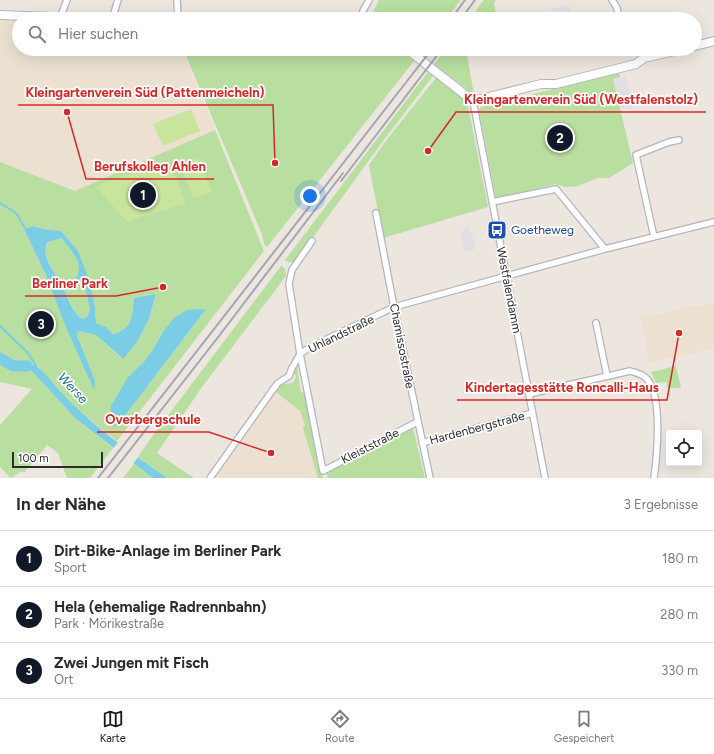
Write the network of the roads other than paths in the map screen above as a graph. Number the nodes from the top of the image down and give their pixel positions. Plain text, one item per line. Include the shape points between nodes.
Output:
1 (67, 0) edge
2 (118, 0) edge
3 (177, 0) edge
4 (369, 0) edge
5 (612, 0) edge
6 (62, 12) edge
7 (114, 12) edge
8 (178, 12) edge
9 (363, 12) edge
10 (618, 12) edge
11 (0, 15) edge
12 (12, 16) edge
13 (714, 41) edge
14 (702, 44) edge
15 (416, 56) edge
16 (653, 56) edge
17 (473, 101) junction
18 (679, 140) dead end
19 (492, 202) junction
20 (376, 213) dead end
21 (714, 222) edge
22 (654, 237) junction
23 (312, 241) dead end
24 (605, 249) junction
25 (506, 276) junction
26 (394, 308) junction
27 (596, 323) dead end
28 (300, 354) junction
29 (607, 376) junction
30 (529, 394) junction
31 (532, 413) junction
32 (417, 422) junction
33 (422, 443) junction
34 (210, 478) edge
35 (430, 478) edge
36 (545, 478) edge
37 (654, 478) edge

1 - 6 street
2 - 7 street
3 - 8 street
4 - 9 street
5 - 10 street
11 - 12 street
13 - 14 street
15 - 17 street
16 - 17 street via 636,64
17 - 19 street, Westfalendamm
18 - 22 street via 636,155
19 - 24 street via 556,188
19 - 25 street, Westfalendamm
20 - 26 street, Chamissostraße
21 - 22 street
22 - 24 street
23 - 28 street via 292,270 289,284
24 - 25 street
25 - 26 street, Uhlandstraße
25 - 30 street, Westfalendamm
26 - 28 street, Uhlandstraße
26 - 32 street, Chamissostraße
27 - 29 street
28 - 32 street, Kleiststraße via 323,470
28 - 34 street, Uhlandstraße via 289,376 278,383
29 - 30 street
29 - 37 street via 630,371 641,374 648,380 658,429
30 - 31 street, Westfalendamm
31 - 33 street, Hardenbergstraße
31 - 36 street, Westfalendamm
32 - 33 street, Chamissostraße
33 - 35 street, Chamissostraße

